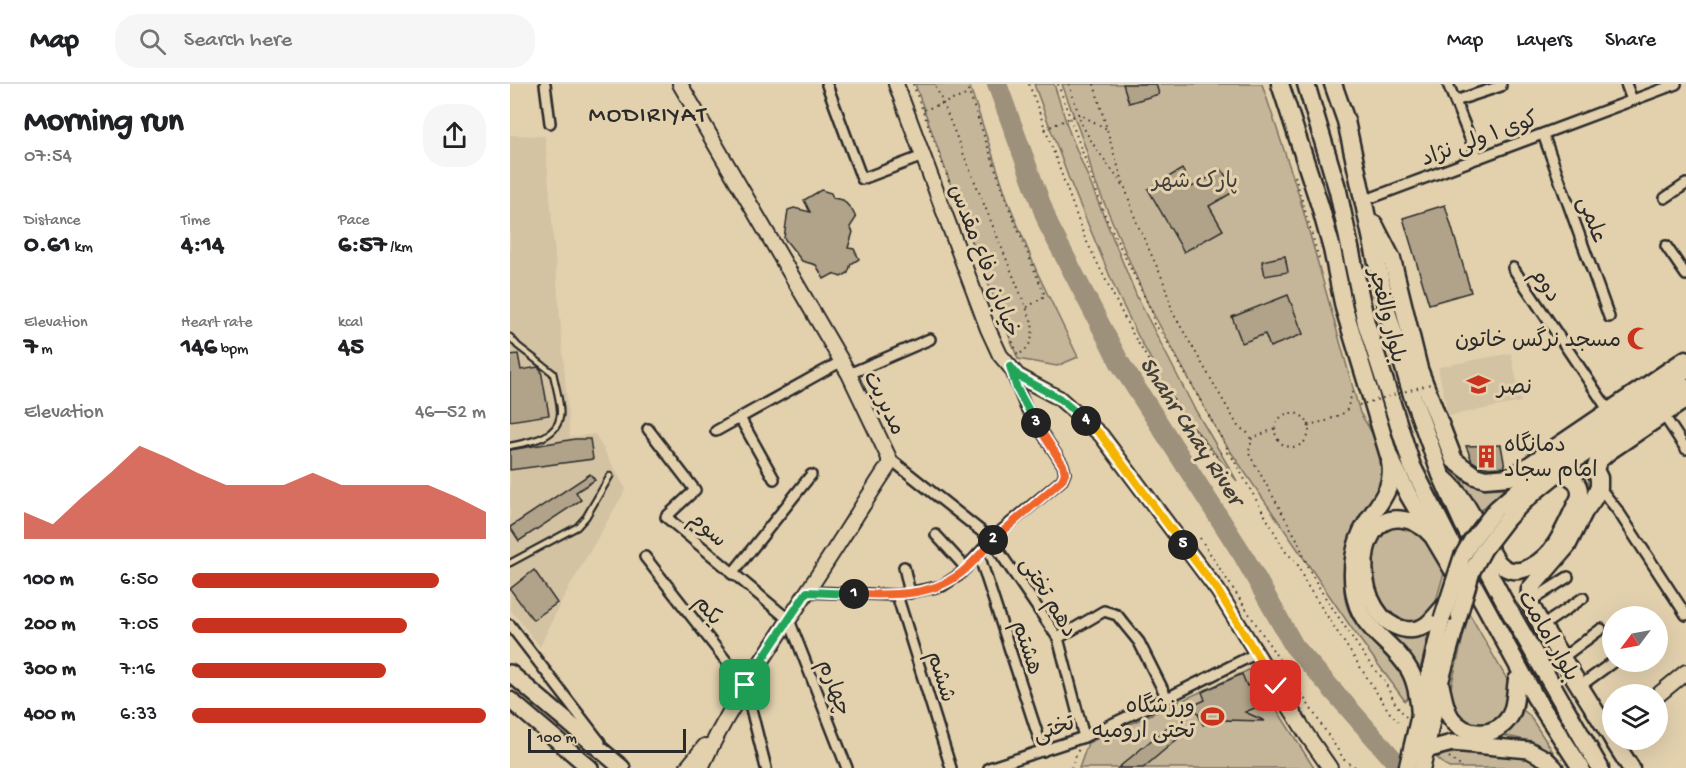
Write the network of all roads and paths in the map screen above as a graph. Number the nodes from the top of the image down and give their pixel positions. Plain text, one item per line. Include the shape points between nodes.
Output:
1 (545, 84) edge
2 (680, 84) edge
3 (896, 84) edge
4 (913, 84) edge
5 (934, 84) edge
6 (966, 84) edge
7 (1029, 84) edge
8 (1058, 84) edge
9 (1069, 84) edge
10 (1094, 84) edge
11 (1280, 84) edge
12 (1306, 84) edge
13 (1333, 84) edge
14 (1448, 84) edge
15 (1626, 84) edge
16 (1676, 84) edge
17 (826, 86) edge
18 (1501, 86) dead end
19 (969, 94) junction
20 (1632, 100) junction
21 (1455, 101) junction
22 (942, 103) junction
23 (922, 110) junction
24 (1079, 114) junction
25 (1070, 118) junction
26 (550, 123) dead end
27 (1045, 129) junction
28 (1107, 129) junction
29 (1543, 134) junction
30 (923, 156) junction
31 (1478, 158) junction
32 (1293, 170) dead end
33 (1686, 184) edge
34 (1125, 189) junction
35 (1665, 198) dead end
36 (1363, 201) junction
37 (1666, 246) dead end
38 (1322, 267) dead end
39 (1513, 268) dead end
40 (1686, 275) edge
41 (1026, 308) junction
42 (1609, 317) dead end
43 (510, 337) edge
44 (930, 339) dead end
45 (1686, 359) edge
46 (842, 361) junction
47 (1010, 366) junction
48 (1686, 371) edge
49 (849, 374) junction
50 (1434, 383) dead end
51 (1686, 387) edge
52 (1353, 391) dead end
53 (1363, 398) dead end
54 (1686, 399) edge
55 (1359, 405) dead end
56 (1366, 408) dead end
57 (1609, 411) junction
58 (1663, 414) junction
59 (740, 418) junction
60 (1308, 425) junction
61 (1276, 428) junction
62 (648, 429) dead end
63 (716, 431) dead end
64 (1251, 439) junction
65 (510, 446) edge
66 (1686, 449) edge
67 (1230, 453) junction
68 (1389, 456) junction
69 (889, 458) junction
70 (1558, 473) junction
71 (811, 475) dead end
72 (1441, 475) junction
73 (610, 476) dead end
74 (774, 479) dead end
75 (1599, 488) junction
76 (1501, 514) junction
77 (1463, 524) joint
78 (936, 535) dead end
79 (1200, 538) dead end
80 (1434, 539) junction
81 (992, 540) junction
82 (1454, 549) joint
83 (979, 555) junction
84 (645, 558) dead end
85 (510, 563) edge
86 (904, 567) dead end
87 (966, 568) junction
88 (732, 574) junction
89 (1568, 577) dead end
90 (807, 592) junction
91 (910, 593) junction
92 (897, 595) junction
93 (1583, 598) dead end
94 (1529, 603) junction
95 (1443, 612) junction
96 (1686, 615) edge
97 (789, 620) junction
98 (510, 625) edge
99 (1542, 626) junction
100 (1602, 629) dead end
101 (1058, 638) junction
102 (1257, 653) junction
103 (1562, 658) junction
104 (1602, 670) edge
105 (1686, 672) edge
106 (510, 673) edge
107 (1517, 680) junction
108 (1440, 683) junction
109 (745, 685) junction
110 (1580, 686) junction
111 (1668, 687) edge
112 (1535, 697) junction
113 (1167, 698) junction
114 (510, 700) edge
115 (1414, 713) junction
116 (1602, 720) edge
117 (1398, 721) dead end
118 (716, 733) junction
119 (1084, 737) junction
120 (1426, 750) junction
121 (1621, 750) edge
122 (1043, 751) junction
123 (1445, 754) dead end
124 (618, 764) edge
125 (590, 768) edge
126 (687, 768) edge
127 (701, 768) edge
128 (766, 768) edge
129 (847, 768) edge
130 (951, 768) edge
131 (989, 768) edge
132 (1071, 768) edge
133 (1330, 768) edge
134 (1357, 768) edge
135 (1407, 768) edge
136 (1422, 768) edge
137 (1463, 768) edge
138 (1555, 768) edge
139 (1581, 768) edge
140 (1600, 768) edge
141 (1631, 768) edge

1 - 26 street
2 - 46 street, مدیریت
3 - 30 street, خیابان دفاع مقدس
4 - 23 path
5 - 22 path
6 - 19 path
7 - 27 path
8 - 25 path
9 - 24 path
10 - 28 path
11 - 68 highway via 1320,206 1347,318
12 - 82 highway, بلوار والفجر via 1338,191 1365,323 1390,403 1412,466
13 - 36 highway, بلوار والفجر via 1346,121
14 - 21 street
15 - 20 street
16 - 20 street, کوی ۱ ولی نژاد
17 - 30 street via 862,179
18 - 21 street
19 - 22 path
19 - 41 path via 1045,296
20 - 29 street, کوی ۱ ولی نژاد
21 - 31 street
22 - 23 path
22 - 41 path
23 - 41 path via 1018,355 1032,340 1032,322
24 - 25 path
24 - 28 path
24 - 34 path via 1093,144
25 - 27 path
25 - 67 path via 1106,218 1155,324
27 - 67 path via 1084,237 1131,331 1166,390 1215,457
28 - 34 path
29 - 31 street, کوی ۱ ولی نژاد
29 - 42 street, علمی
30 - 47 street, خیابان دفاع مقدس via 988,329
31 - 36 street, کوی ۱ ولی نژاد
32 - 38 path
33 - 35 street
34 - 64 path via 1173,313 1239,428
36 - 57 highway via 1392,259 1419,369 1454,460 1475,477 1509,477
36 - 72 highway, بلوار والفجر via 1388,314
37 - 40 street
39 - 57 street, دوم
43 - 65 lane via 553,373 560,417 552,432
44 - 49 street
45 - 57 highway
46 - 49 street, مدیریت
46 - 59 street
47 - 81 street via 1026,408 1065,473 1062,480
47 - 102 street, خیابان دفاع مقدس via 1018,376 1059,398 1101,435 1218,591
48 - 76 main road via 1534,476
49 - 69 street, مدیریت
50 - 55 path, bridge
51 - 70 main road
52 - 60 path via 1346,412
53 - 56 path
54 - 58 highway
58 - 66 street
58 - 75 highway via 1598,461 1595,470
59 - 63 street
59 - 74 street
60 - 61 path via 1302,417 1291,414 1281,418
60 - 61 path via 1306,441 1297,447 1278,440
61 - 64 path
62 - 88 street, سوم via 695,489 666,517
64 - 115 path via 1248,452 1323,594 1384,680 1395,704 1408,719
67 - 117 path via 1285,551 1298,563 1305,582 1338,635
68 - 80 highway
68 - 115 highway via 1390,485 1358,539 1353,590 1364,619 1410,672 1419,700
69 - 81 street, دهم تختی
69 - 90 street, مدیریت
70 - 72 main road via 1577,481 1579,498 1555,545 1528,569 1515,571 1498,563 1464,501
70 - 76 main road
71 - 88 street
72 - 77 highway, بلوار والفجر
73 - 85 lane via 577,528
75 - 94 highway via 1568,546 1530,588
75 - 96 street
76 - 95 main road, bridge via 1472,540
76 - 108 main road, bridge via 1472,571
77 - 140 highway, بلوار امامت
78 - 87 street
79 - 134 path via 1345,761
80 - 95 main road via 1420,524 1408,520 1395,519 1383,524 1373,533 1369,544 1365,581 1378,612 1392,626 1408,630 1426,625
80 - 107 highway
81 - 83 street
81 - 101 street, دهم تختی
82 - 112 highway, بلوار امامت
83 - 87 street
83 - 122 street, هشتم
84 - 109 street, یکم
86 - 91 street
87 - 91 street via 942,586
88 - 97 street, سوم
89 - 94 street
90 - 92 street
90 - 97 street, مدیریت
91 - 92 street
92 - 130 street, ششم
93 - 99 street
94 - 99 highway
95 - 115 main road
97 - 109 street, مدیریت
97 - 129 street, چهارم
98 - 124 street
99 - 103 highway
100 - 103 street
101 - 113 street via 1104,611 1117,615 1139,642
101 - 119 street, دهم تختی
102 - 113 street, تختی
102 - 133 street, خیابان دفاع مقدس
103 - 110 highway
104 - 110 street
105 - 111 street
106 - 124 main road
107 - 108 highway via 1509,717 1486,733 1461,729 1450,718
107 - 112 highway
108 - 120 main road
109 - 118 street, مدیریت
109 - 128 street
110 - 116 highway
112 - 139 highway, بلوار امامت
113 - 119 street, تختی
114 - 125 main road
115 - 135 main road
118 - 126 street, مدیریت
118 - 127 street, مدیریت
119 - 122 street, تختی
119 - 132 path
120 - 136 main road
120 - 138 main road via 1452,743 1529,750
121 - 141 highway
122 - 131 street, تختی
123 - 137 path

